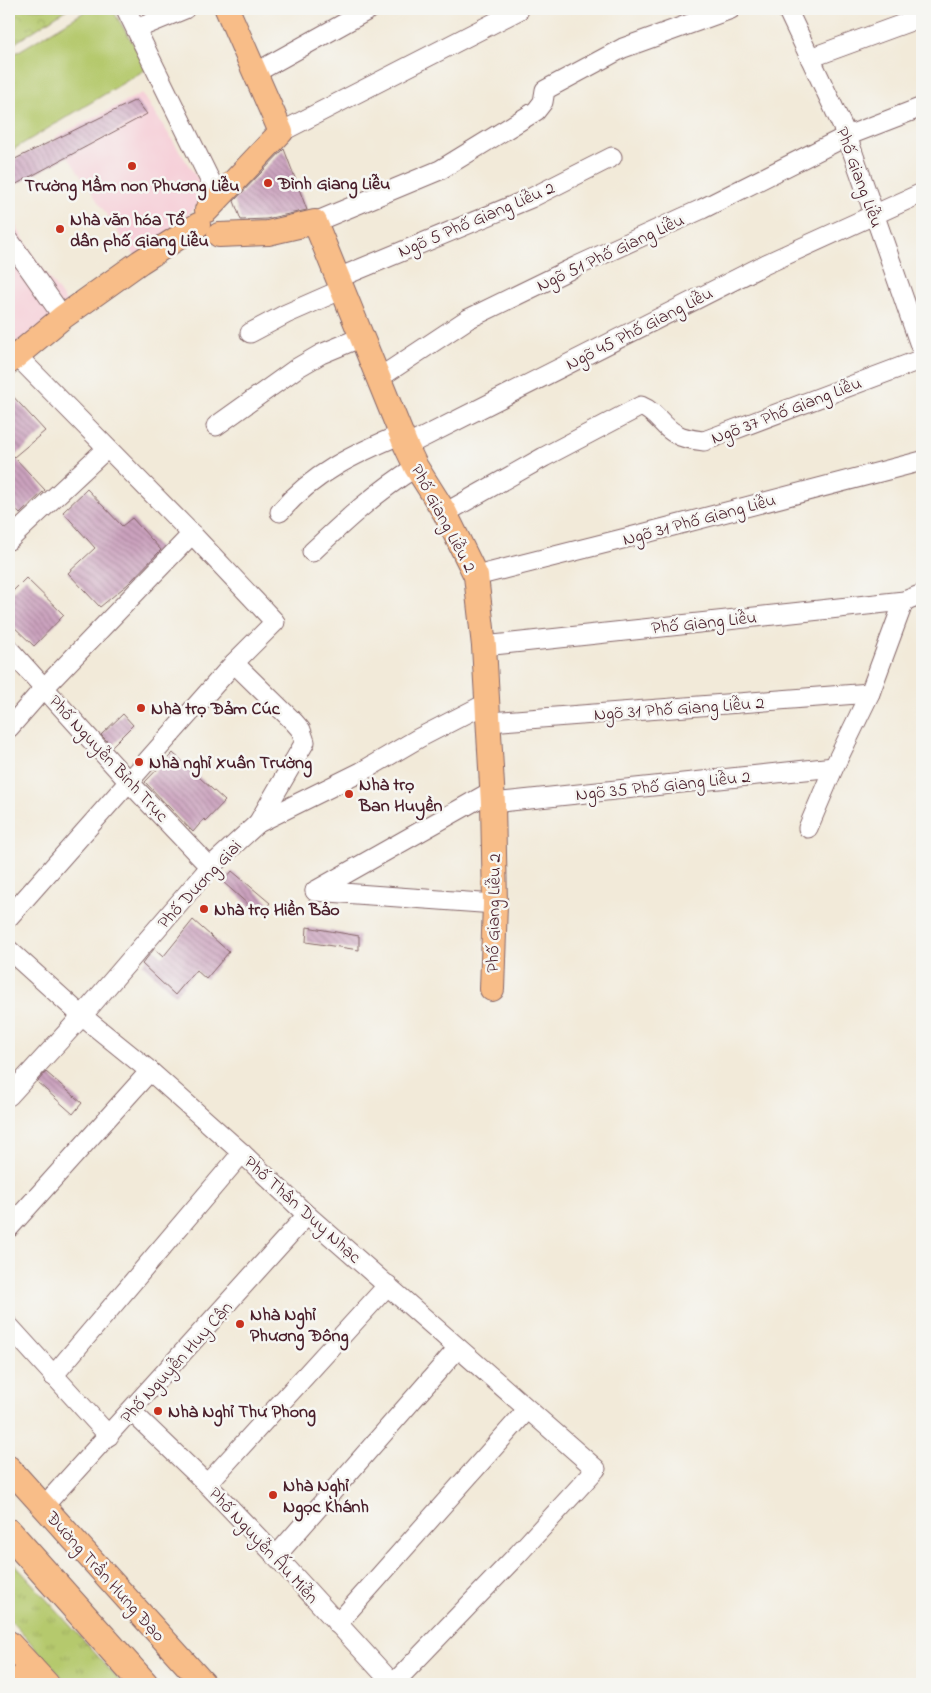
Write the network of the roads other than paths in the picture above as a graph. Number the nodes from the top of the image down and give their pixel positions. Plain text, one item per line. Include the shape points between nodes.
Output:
1 (126, 9) edge
2 (185, 9) edge
3 (227, 9) edge
4 (370, 9) edge
5 (731, 9) edge
6 (787, 9) edge
7 (519, 10) edge
8 (922, 17) edge
9 (136, 29) junction
10 (810, 58) junction
11 (255, 72) junction
12 (922, 107) edge
13 (281, 132) junction
14 (847, 136) junction
15 (612, 157) dead end
16 (922, 193) edge
17 (875, 216) junction
18 (211, 217) junction
19 (315, 222) junction
20 (9, 240) edge
21 (340, 283) junction
22 (63, 317) junction
23 (250, 332) dead end
24 (362, 337) junction
25 (922, 351) edge
26 (13, 359) edge
27 (922, 359) edge
28 (379, 378) junction
29 (216, 426) dead end
30 (106, 449) junction
31 (408, 449) junction
32 (922, 461) edge
33 (280, 512) dead end
34 (444, 513) junction
35 (192, 534) junction
36 (9, 540) edge
37 (312, 552) dead end
38 (476, 576) junction
39 (922, 594) edge
40 (904, 601) junction
41 (484, 646) junction
42 (9, 649) edge
43 (234, 663) junction
44 (44, 688) junction
45 (870, 693) junction
46 (488, 712) junction
47 (9, 728) edge
48 (834, 767) junction
49 (128, 781) junction
50 (492, 797) junction
51 (258, 823) junction
52 (808, 828) dead end
53 (210, 866) junction
54 (495, 904) junction
55 (9, 917) edge
56 (9, 950) edge
57 (492, 989) dead end
58 (82, 1016) junction
59 (150, 1071) junction
60 (9, 1096) edge
61 (242, 1153) junction
62 (307, 1215) junction
63 (9, 1228) edge
64 (388, 1285) junction
65 (9, 1326) edge
66 (458, 1348) junction
67 (53, 1376) junction
68 (527, 1410) junction
69 (131, 1411) junction
70 (109, 1436) junction
71 (9, 1468) edge
72 (207, 1484) junction
73 (43, 1507) junction
74 (9, 1533) edge
75 (276, 1556) junction
76 (337, 1624) junction
77 (9, 1643) edge
78 (39, 1676) edge
79 (14, 1684) edge
80 (144, 1684) edge
81 (204, 1684) edge
82 (393, 1684) edge

1 - 9 street
2 - 9 street
3 - 11 main road
4 - 11 street
5 - 19 street via 623,48 545,90 543,102 536,111 440,170
6 - 10 street, Phố Giang Liễu
7 - 13 street
8 - 10 street
9 - 18 street via 208,176
10 - 14 street, Phố Giang Liễu
11 - 13 main road
12 - 14 street, Ngõ 51 Phố Giang Liễu
13 - 18 main road
14 - 17 street, Phố Giang Liễu
14 - 28 street, Ngõ 51 Phố Giang Liễu via 702,209 468,319
15 - 21 street, Ngõ 5 Phố Giang Liễu 2 via 531,198
16 - 17 street, Ngõ 45 Phố Giang Liễu
17 - 25 street, Phố Giang Liễu
17 - 31 street, Ngõ 45 Phố Giang Liễu via 766,264
18 - 19 main road via 268,233
18 - 22 main road
19 - 21 main road, Phố Giang Liễu 2
20 - 22 street
21 - 23 street, Ngõ 5 Phố Giang Liễu 2
21 - 24 main road, Phố Giang Liễu 2
22 - 26 main road
24 - 28 main road, Phố Giang Liễu 2
24 - 29 street via 297,368
26 - 30 street
27 - 34 street, Ngõ 37 Phố Giang Liễu via 704,441 674,434 650,410 641,406
28 - 31 main road, Phố Giang Liễu 2
30 - 35 street
30 - 36 street
31 - 33 street via 349,458 320,475
31 - 34 main road, Phố Giang Liễu 2
31 - 37 street via 391,482
32 - 38 street, Ngõ 31 Phố Giang Liễu
34 - 38 main road, Phố Giang Liễu 2
35 - 43 street via 275,622
35 - 44 street
38 - 41 main road, Phố Giang Liễu 2
39 - 40 street, Phố Giang Liễu
40 - 41 street, Phố Giang Liễu
40 - 45 street
41 - 46 main road, Phố Giang Liễu 2
42 - 44 street, Phố Nguyễn Bỉnh Trục
43 - 49 street
43 - 51 street via 294,722 305,742
44 - 47 street
44 - 49 street, Phố Nguyễn Bỉnh Trục
45 - 46 street, Ngõ 31 Phố Giang Liễu 2
45 - 48 street
46 - 50 main road, Phố Giang Liễu 2
46 - 51 street, Phố Dương Giai via 420,738 361,772
48 - 50 street, Ngõ 35 Phố Giang Liễu 2
48 - 52 street
49 - 53 street, Phố Nguyễn Bỉnh Trục
49 - 55 street
50 - 54 main road, Phố Giang Liễu 2
50 - 54 street via 315,891
51 - 53 street, Phố Dương Giai
53 - 58 street, Phố Dương Giai
54 - 57 main road, Phố Giang Liễu 2
56 - 58 street, Phố Thân Duy Nhạc
58 - 59 street, Phố Thân Duy Nhạc
58 - 60 street, Phố Dương Giai
59 - 61 street, Phố Thân Duy Nhạc
59 - 63 street
61 - 62 street, Phố Thân Duy Nhạc
61 - 67 street
62 - 64 street, Phố Thân Duy Nhạc
62 - 69 street, Phố Nguyễn Huy Cận
64 - 66 street, Phố Thân Duy Nhạc
64 - 72 street
65 - 67 street
66 - 68 street, Phố Thân Duy Nhạc
66 - 75 street
67 - 70 street
68 - 76 street
68 - 82 street, Phố Thân Duy Nhạc via 596,1469
69 - 70 street, Phố Nguyễn Huy Cận
69 - 72 street, Phố Nguyễn Ấu Miễn
70 - 73 street, Phố Nguyễn Huy Cận
71 - 73 main road, Đường Trần Hưng Đạo
72 - 75 street, Phố Nguyễn Ấu Miễn
73 - 81 main road, Đường Trần Hưng Đạo
74 - 80 highway
75 - 76 street, Phố Nguyễn Ấu Miễn
76 - 82 street, Phố Nguyễn Ấu Miễn
77 - 78 main road
78 - 79 main road

